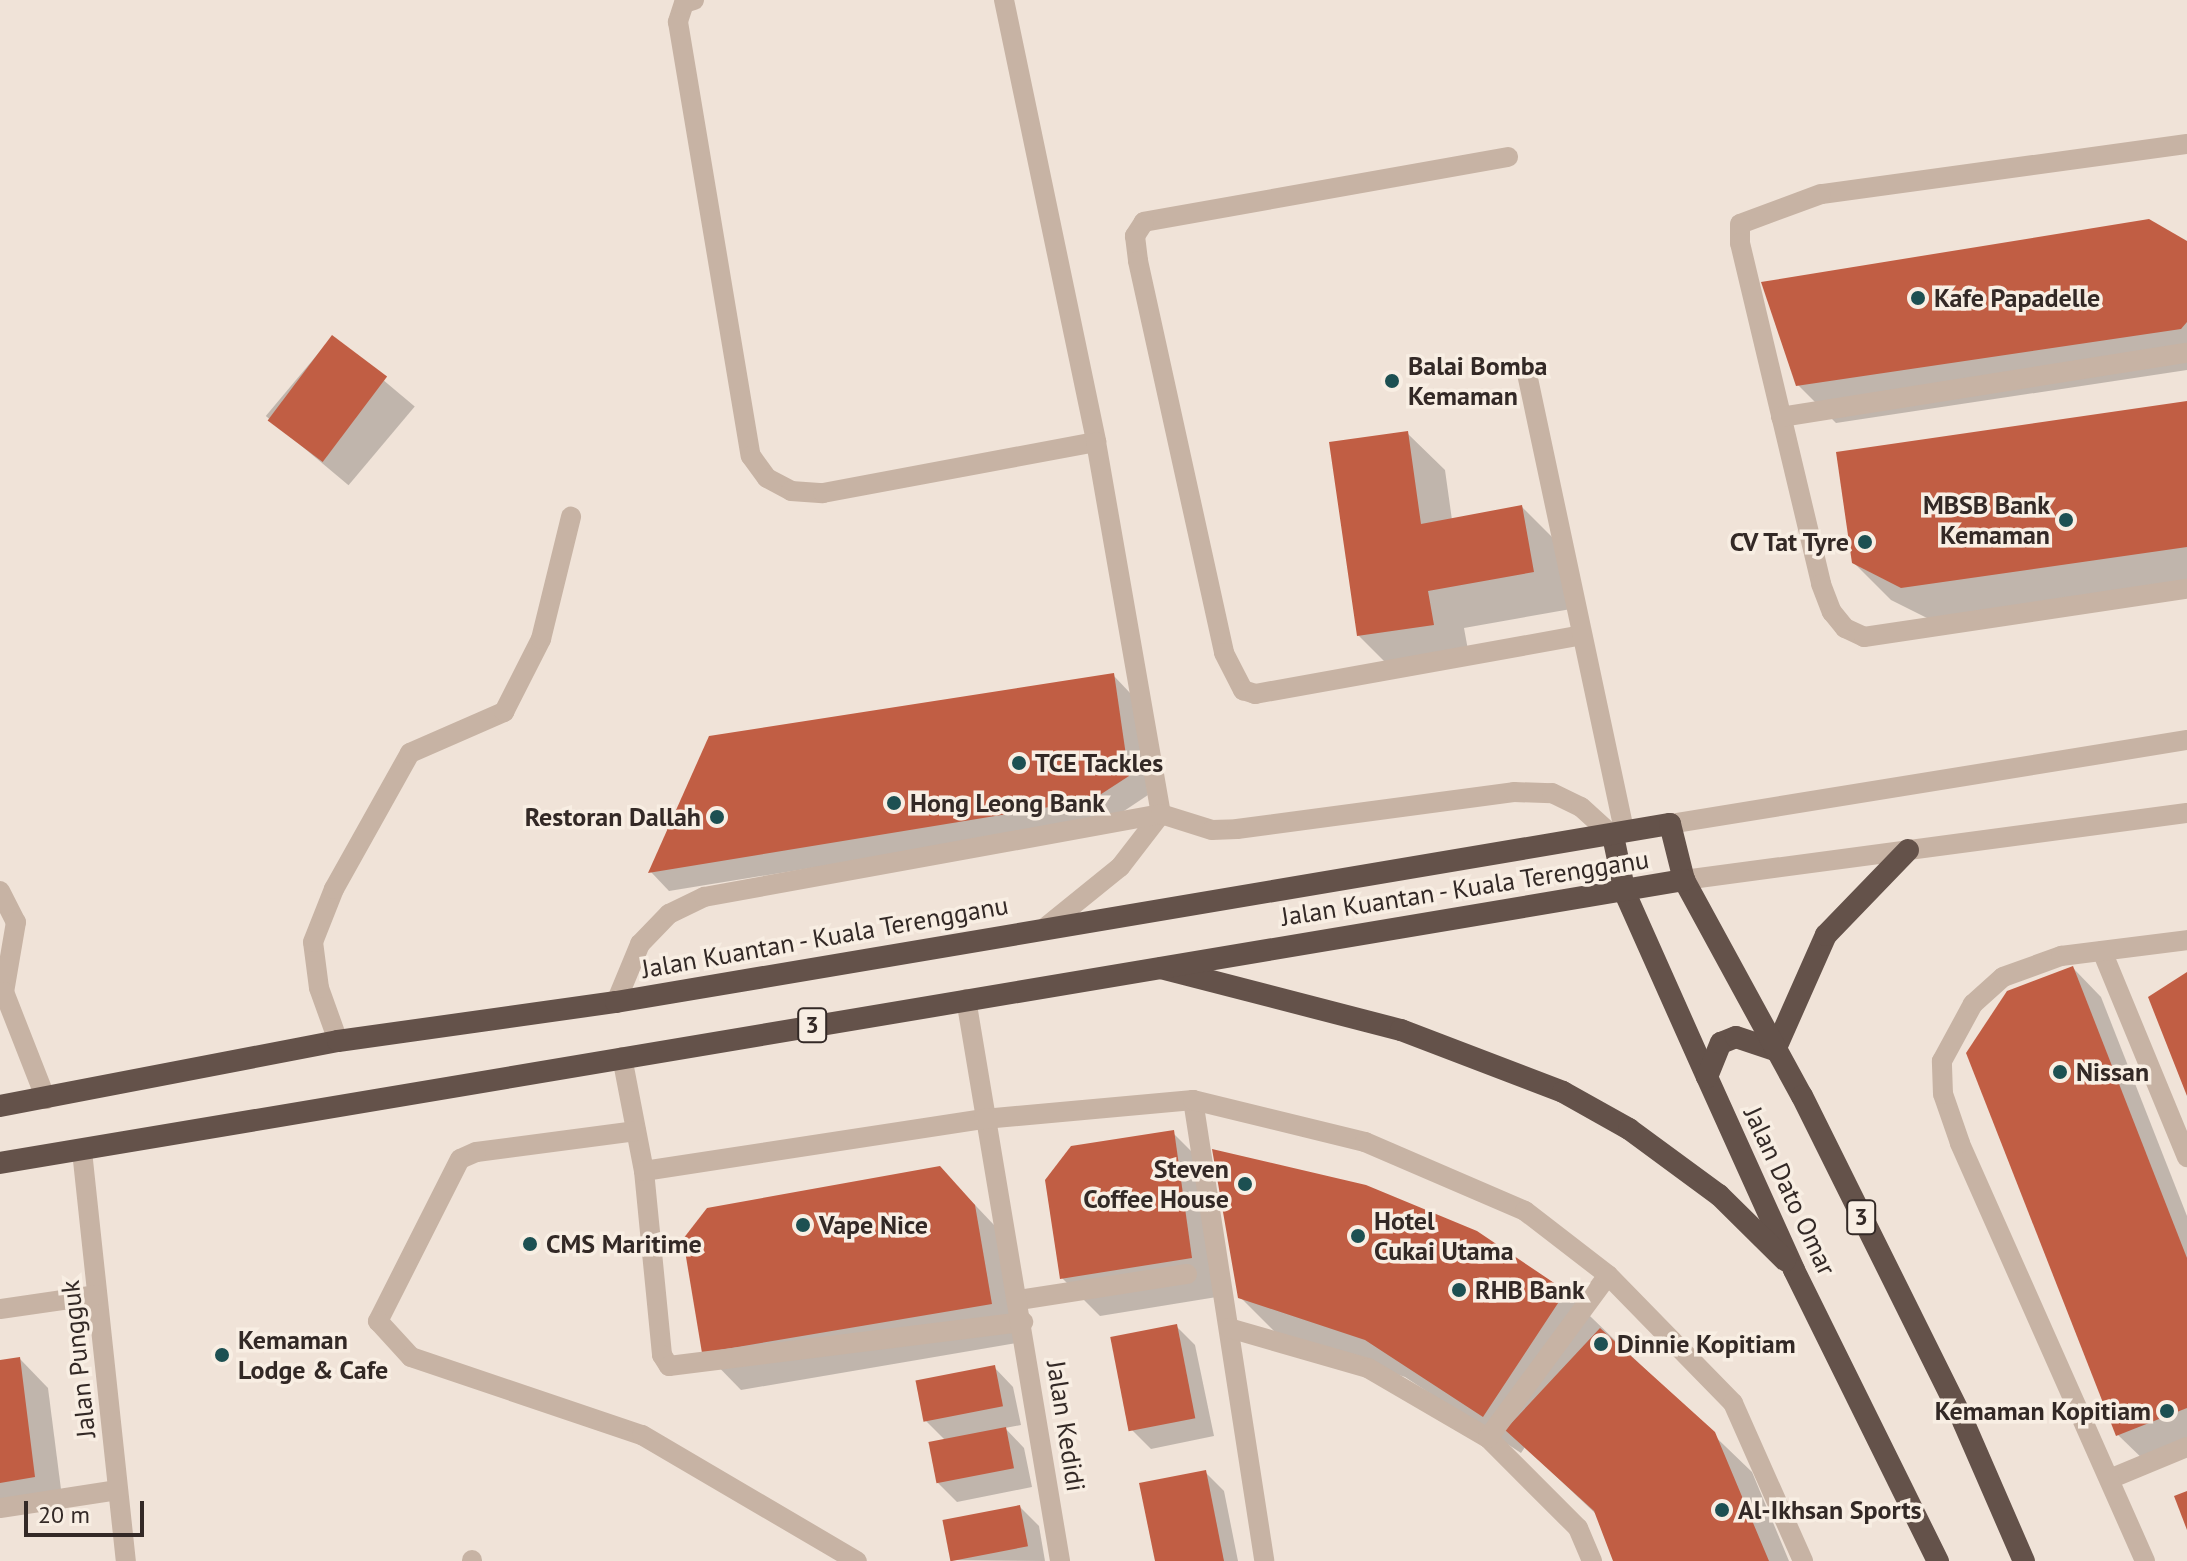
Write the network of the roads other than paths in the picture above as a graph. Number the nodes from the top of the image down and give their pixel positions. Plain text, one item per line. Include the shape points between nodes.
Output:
1 (694, 0) edge
2 (1004, 0) edge
3 (2187, 144) edge
4 (1508, 157) dead end
5 (2187, 353) edge
6 (1526, 369) dead end
7 (1781, 417) junction
8 (1096, 442) junction
9 (571, 517) dead end
10 (2187, 589) edge
11 (1582, 635) junction
12 (2187, 740) edge
13 (2187, 813) edge
14 (1161, 814) junction
15 (1670, 824) junction
16 (1618, 834) junction
17 (1908, 850) junction
18 (1684, 880) junction
19 (0, 891) edge
20 (1625, 893) junction
21 (1046, 927) junction
22 (2187, 940) edge
23 (2102, 951) junction
24 (1151, 966) junction
25 (966, 999) junction
26 (616, 1002) junction
27 (338, 1041) junction
28 (1775, 1050) junction
29 (622, 1057) junction
30 (1707, 1077) junction
31 (46, 1099) junction
32 (1193, 1100) junction
33 (0, 1106) edge
34 (984, 1119) junction
35 (636, 1131) junction
36 (82, 1151) junction
37 (2187, 1157) edge
38 (0, 1163) edge
39 (644, 1171) junction
40 (1794, 1270) junction
41 (1187, 1274) dead end
42 (1608, 1275) junction
43 (97, 1295) junction
44 (1019, 1300) junction
45 (0, 1309) edge
46 (1023, 1322) junction
47 (1229, 1328) junction
48 (1488, 1438) junction
49 (2187, 1447) edge
50 (2112, 1478) junction
51 (118, 1490) junction
52 (0, 1508) edge
53 (126, 1561) edge
54 (857, 1561) edge
55 (1060, 1561) edge
56 (1264, 1561) edge
57 (1592, 1561) edge
58 (1803, 1561) edge
59 (1938, 1561) edge
60 (2024, 1561) edge
61 (2145, 1561) edge

1 - 8 street via 684,3 678,22 751,456 767,478 791,491 823,493
2 - 8 street
3 - 7 street via 1821,194 1740,224
4 - 11 street via 1144,222 1135,236 1138,261 1224,653 1243,690 1255,694
5 - 7 street
6 - 11 street
7 - 10 street via 1832,612 1845,628 1864,637
8 - 14 street
9 - 27 street via 541,639 504,712 410,753 334,889 313,942 319,988
11 - 16 street
12 - 15 street
13 - 17 street
14 - 16 street via 1212,830 1237,829 1514,792 1552,793
14 - 21 street via 1120,867
14 - 26 street via 704,897 669,914 640,944
15 - 16 highway, Jalan Kuantan - Kuala Terengganu / 3
15 - 18 highway, Jalan Kuantan - Kuala Terengganu / 3
16 - 20 highway, Jalan Dato Omar
16 - 21 highway, Jalan Kuantan - Kuala Terengganu / 3
17 - 18 street
17 - 28 highway via 1826,935
18 - 20 highway, Jalan Kuantan - Kuala Terengganu / 3
18 - 28 highway, Jalan Dato Omar / 3
19 - 31 street via 16,922 4,992
20 - 24 highway, Jalan Kuantan - Kuala Terengganu / 3
20 - 30 highway, Jalan Dato Omar
21 - 26 highway, Jalan Kuantan - Kuala Terengganu / 3
22 - 23 street
23 - 37 street
23 - 50 street via 2061,956 2003,977 1973,1004 1942,1061 1943,1094 1960,1143
24 - 25 highway, Jalan Kuantan - Kuala Terengganu / 3
24 - 40 highway via 1401,1030 1563,1092 1629,1129 1719,1195
25 - 29 highway, Jalan Kuantan - Kuala Terengganu / 3
25 - 34 street, Jalan Kedidi
26 - 27 highway, Jalan Kuantan - Kuala Terengganu / 3
27 - 31 highway, Jalan Kuantan - Kuala Terengganu / 3
28 - 30 highway via 1736,1037 1721,1043
28 - 60 highway, Jalan Dato Omar / 3 via 1963,1421
29 - 35 street
29 - 36 highway, Jalan Kuantan - Kuala Terengganu / 3
30 - 40 highway, Jalan Dato Omar
31 - 33 highway, Jalan Kuantan - Kuala Terengganu / 3
32 - 34 street
32 - 42 street via 1365,1142 1525,1211
32 - 47 street
34 - 39 street
34 - 44 street, Jalan Kedidi
35 - 39 street
35 - 54 street via 476,1152 460,1159 378,1321 411,1357 642,1435
36 - 38 highway, Jalan Kuantan - Kuala Terengganu / 3
36 - 43 street, Jalan Pungguk
39 - 46 street via 662,1355 669,1366
40 - 59 highway, Jalan Dato Omar
41 - 44 street
42 - 48 street
42 - 58 street via 1733,1403
43 - 45 street
43 - 51 street, Jalan Pungguk
44 - 46 street, Jalan Kedidi
46 - 55 street, Jalan Kedidi
47 - 48 street via 1368,1368
47 - 56 street
48 - 57 street via 1578,1528
49 - 50 street
50 - 61 street
51 - 52 street
51 - 53 street, Jalan Pungguk

